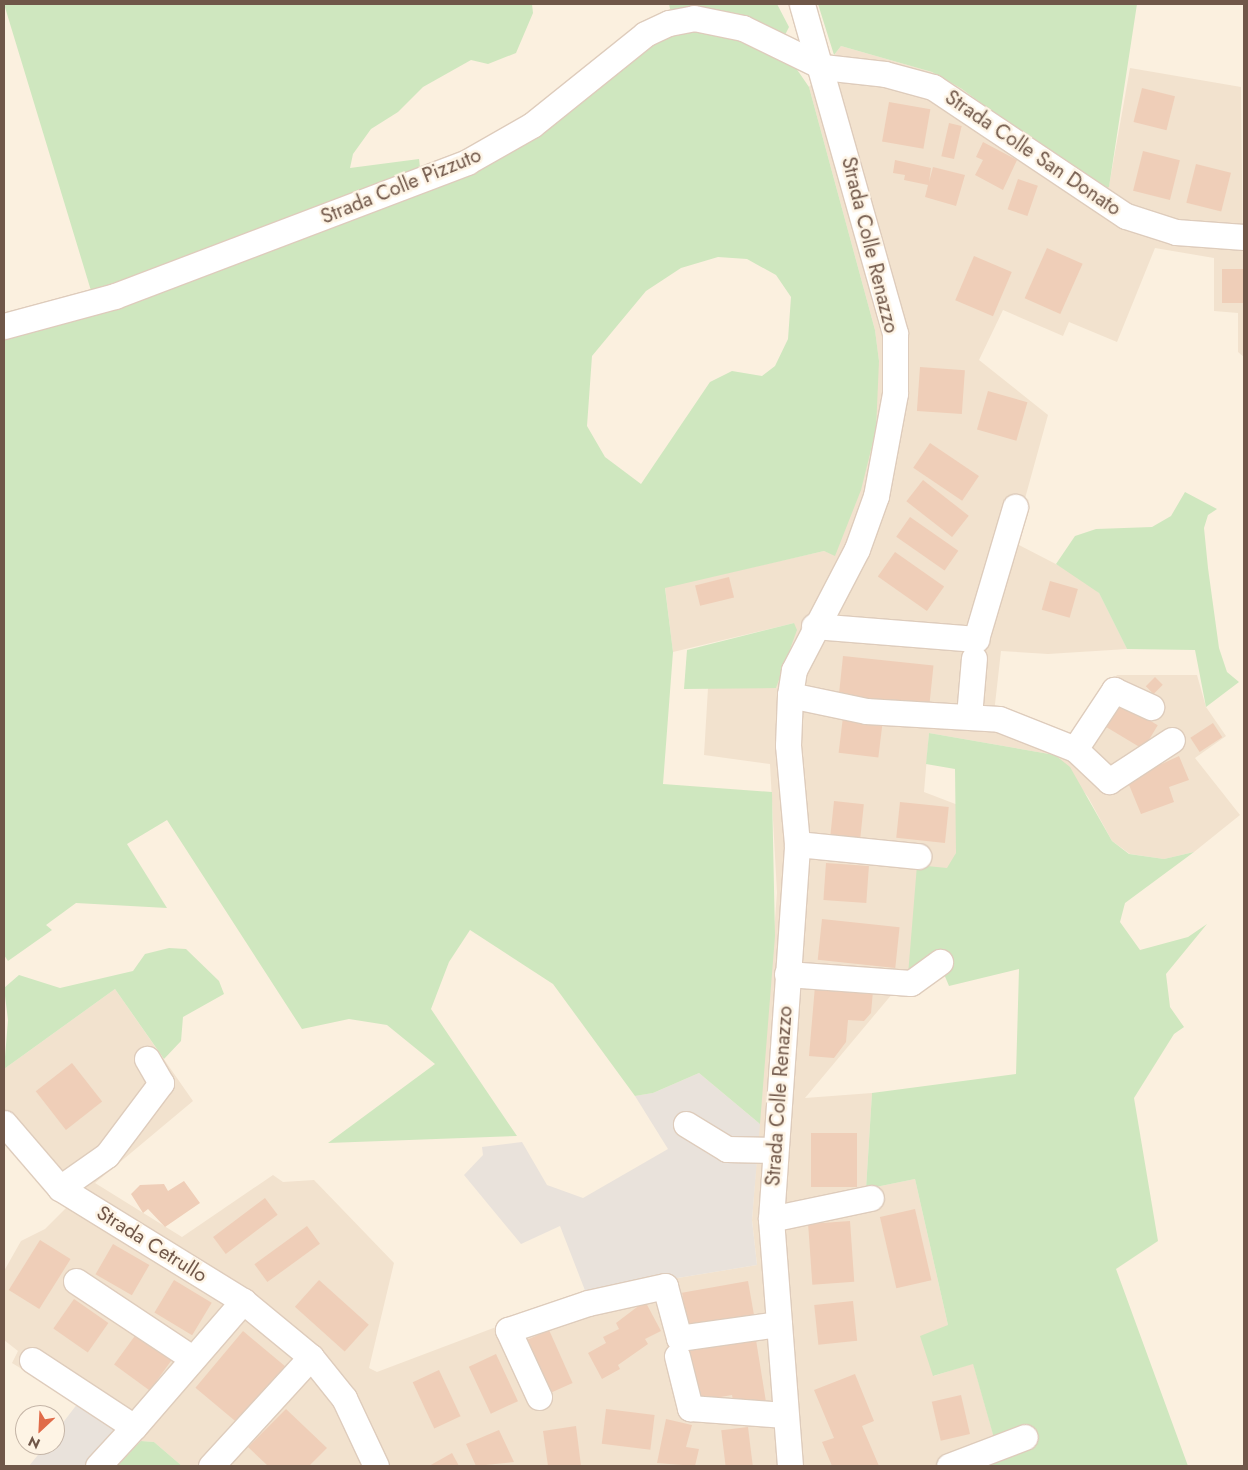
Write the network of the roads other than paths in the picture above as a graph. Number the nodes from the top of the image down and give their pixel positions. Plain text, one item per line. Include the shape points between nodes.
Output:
1 (802, 4) edge
2 (823, 67) junction
3 (1244, 237) edge
4 (4, 326) edge
5 (1015, 506) dead end
6 (814, 626) junction
7 (974, 658) dead end
8 (790, 695) junction
9 (1152, 707) dead end
10 (969, 716) junction
11 (1172, 740) dead end
12 (1075, 749) junction
13 (797, 844) junction
14 (918, 856) dead end
15 (940, 962) dead end
16 (787, 974) junction
17 (147, 1059) dead end
18 (4, 1123) edge
19 (686, 1124) dead end
20 (775, 1150) junction
21 (60, 1188) junction
22 (871, 1198) dead end
23 (771, 1219) junction
24 (76, 1281) dead end
25 (243, 1301) junction
26 (779, 1324) junction
27 (677, 1356) dead end
28 (310, 1357) junction
29 (192, 1358) junction
30 (32, 1360) dead end
31 (539, 1396) dead end
32 (785, 1415) junction
33 (134, 1427) junction
34 (1025, 1436) dead end
35 (98, 1466) edge
36 (211, 1466) edge
37 (376, 1466) edge
38 (790, 1466) edge
39 (949, 1466) edge

1 - 2 street, Strada Colle Renazzo
2 - 3 street, Strada Colle San Donato via 885,74 933,87 1126,216 1176,232
2 - 4 street, Strada Colle Pizzuto via 719,21 669,23 624,49 516,135 466,162 115,296
2 - 6 street, Strada Colle Renazzo via 895,333 895,393 876,496 857,549
5 - 6 street via 976,639
6 - 8 street, Strada Colle Renazzo via 794,670
7 - 10 street
8 - 10 street via 866,711
8 - 13 street, Strada Colle Renazzo via 788,745
9 - 12 street via 1114,690
10 - 12 street via 999,719
11 - 12 street via 1109,781
13 - 14 street
13 - 16 street, Strada Colle Renazzo
15 - 16 street via 911,983
16 - 20 street, Strada Colle Renazzo
17 - 21 street via 161,1083 107,1155
18 - 21 street, Strada Cetrullo
19 - 20 street via 727,1149
20 - 23 street, Strada Colle Renazzo
21 - 25 street, Strada Cetrullo
22 - 23 street, Strada Colle Renazzo
23 - 26 street, Strada Colle Renazzo
24 - 29 street
25 - 28 street, Strada Cetrullo
25 - 29 street
26 - 31 street via 679,1338 665,1286 588,1303 508,1330
26 - 32 street, Strada Colle Renazzo
27 - 32 street via 690,1408
28 - 36 street
28 - 37 street, Strada Cetrullo via 344,1398
29 - 33 street
30 - 33 street
32 - 38 street, Strada Colle Renazzo
33 - 35 street
34 - 39 street

